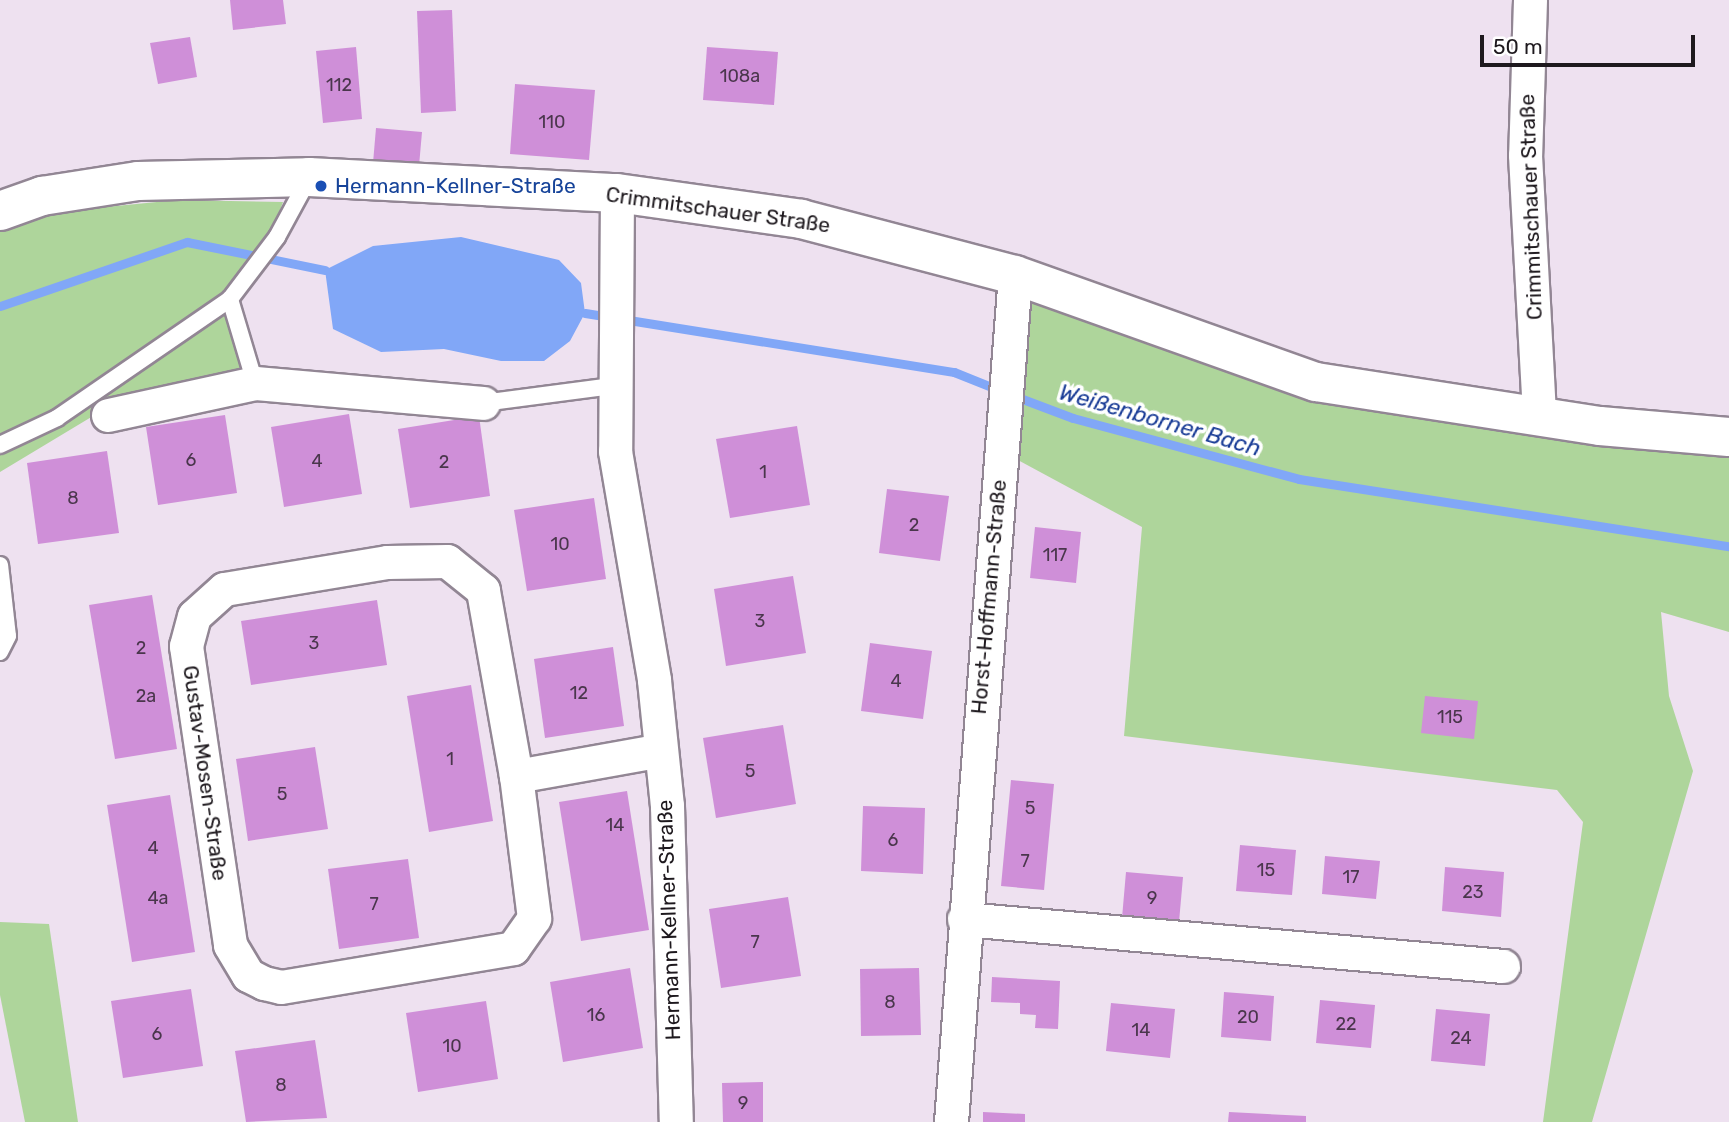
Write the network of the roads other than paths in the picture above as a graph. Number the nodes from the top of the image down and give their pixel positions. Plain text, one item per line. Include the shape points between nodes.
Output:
1 (1530, 0) edge
2 (309, 177) junction
3 (617, 193) junction
4 (0, 211) edge
5 (1015, 275) junction
6 (230, 299) junction
7 (255, 383) junction
8 (612, 386) junction
9 (483, 403) joint
10 (1539, 414) junction
11 (108, 415) dead end
12 (1729, 437) edge
13 (0, 445) edge
14 (0, 565) edge
15 (0, 652) edge
16 (657, 751) junction
17 (516, 776) junction
18 (964, 919) junction
19 (1503, 966) dead end
20 (676, 1122) edge
21 (951, 1122) edge

1 - 10 street, Crimmitschauer Straße via 1525,155
2 - 3 main road, Crimmitschauer Straße
2 - 4 main road, Crimmitschauer Straße via 138,181 42,196
2 - 6 lane via 277,237
3 - 5 main road, Crimmitschauer Straße via 801,219
3 - 8 street, Hermann-Kellner-Straße
5 - 10 main road, Crimmitschauer Straße via 1315,382
5 - 18 street, Horst-Hoffmann-Straße
6 - 7 lane
6 - 13 lane via 57,418
7 - 9 street
7 - 11 street
8 - 9 lane
8 - 16 street, Hermann-Kellner-Straße via 615,452 654,680
10 - 12 main road, Crimmitschauer Straße
14 - 15 lane via 8,636
16 - 17 street
16 - 20 street, Hermann-Kellner-Straße via 667,806
17 - 17 street, Gustav-Mosen-Straße via 534,918 513,948 281,987 264,983 248,975 230,946 186,646 194,616 224,589 387,562 447,561 484,590
18 - 19 street
18 - 21 street, Horst-Hoffmann-Straße

